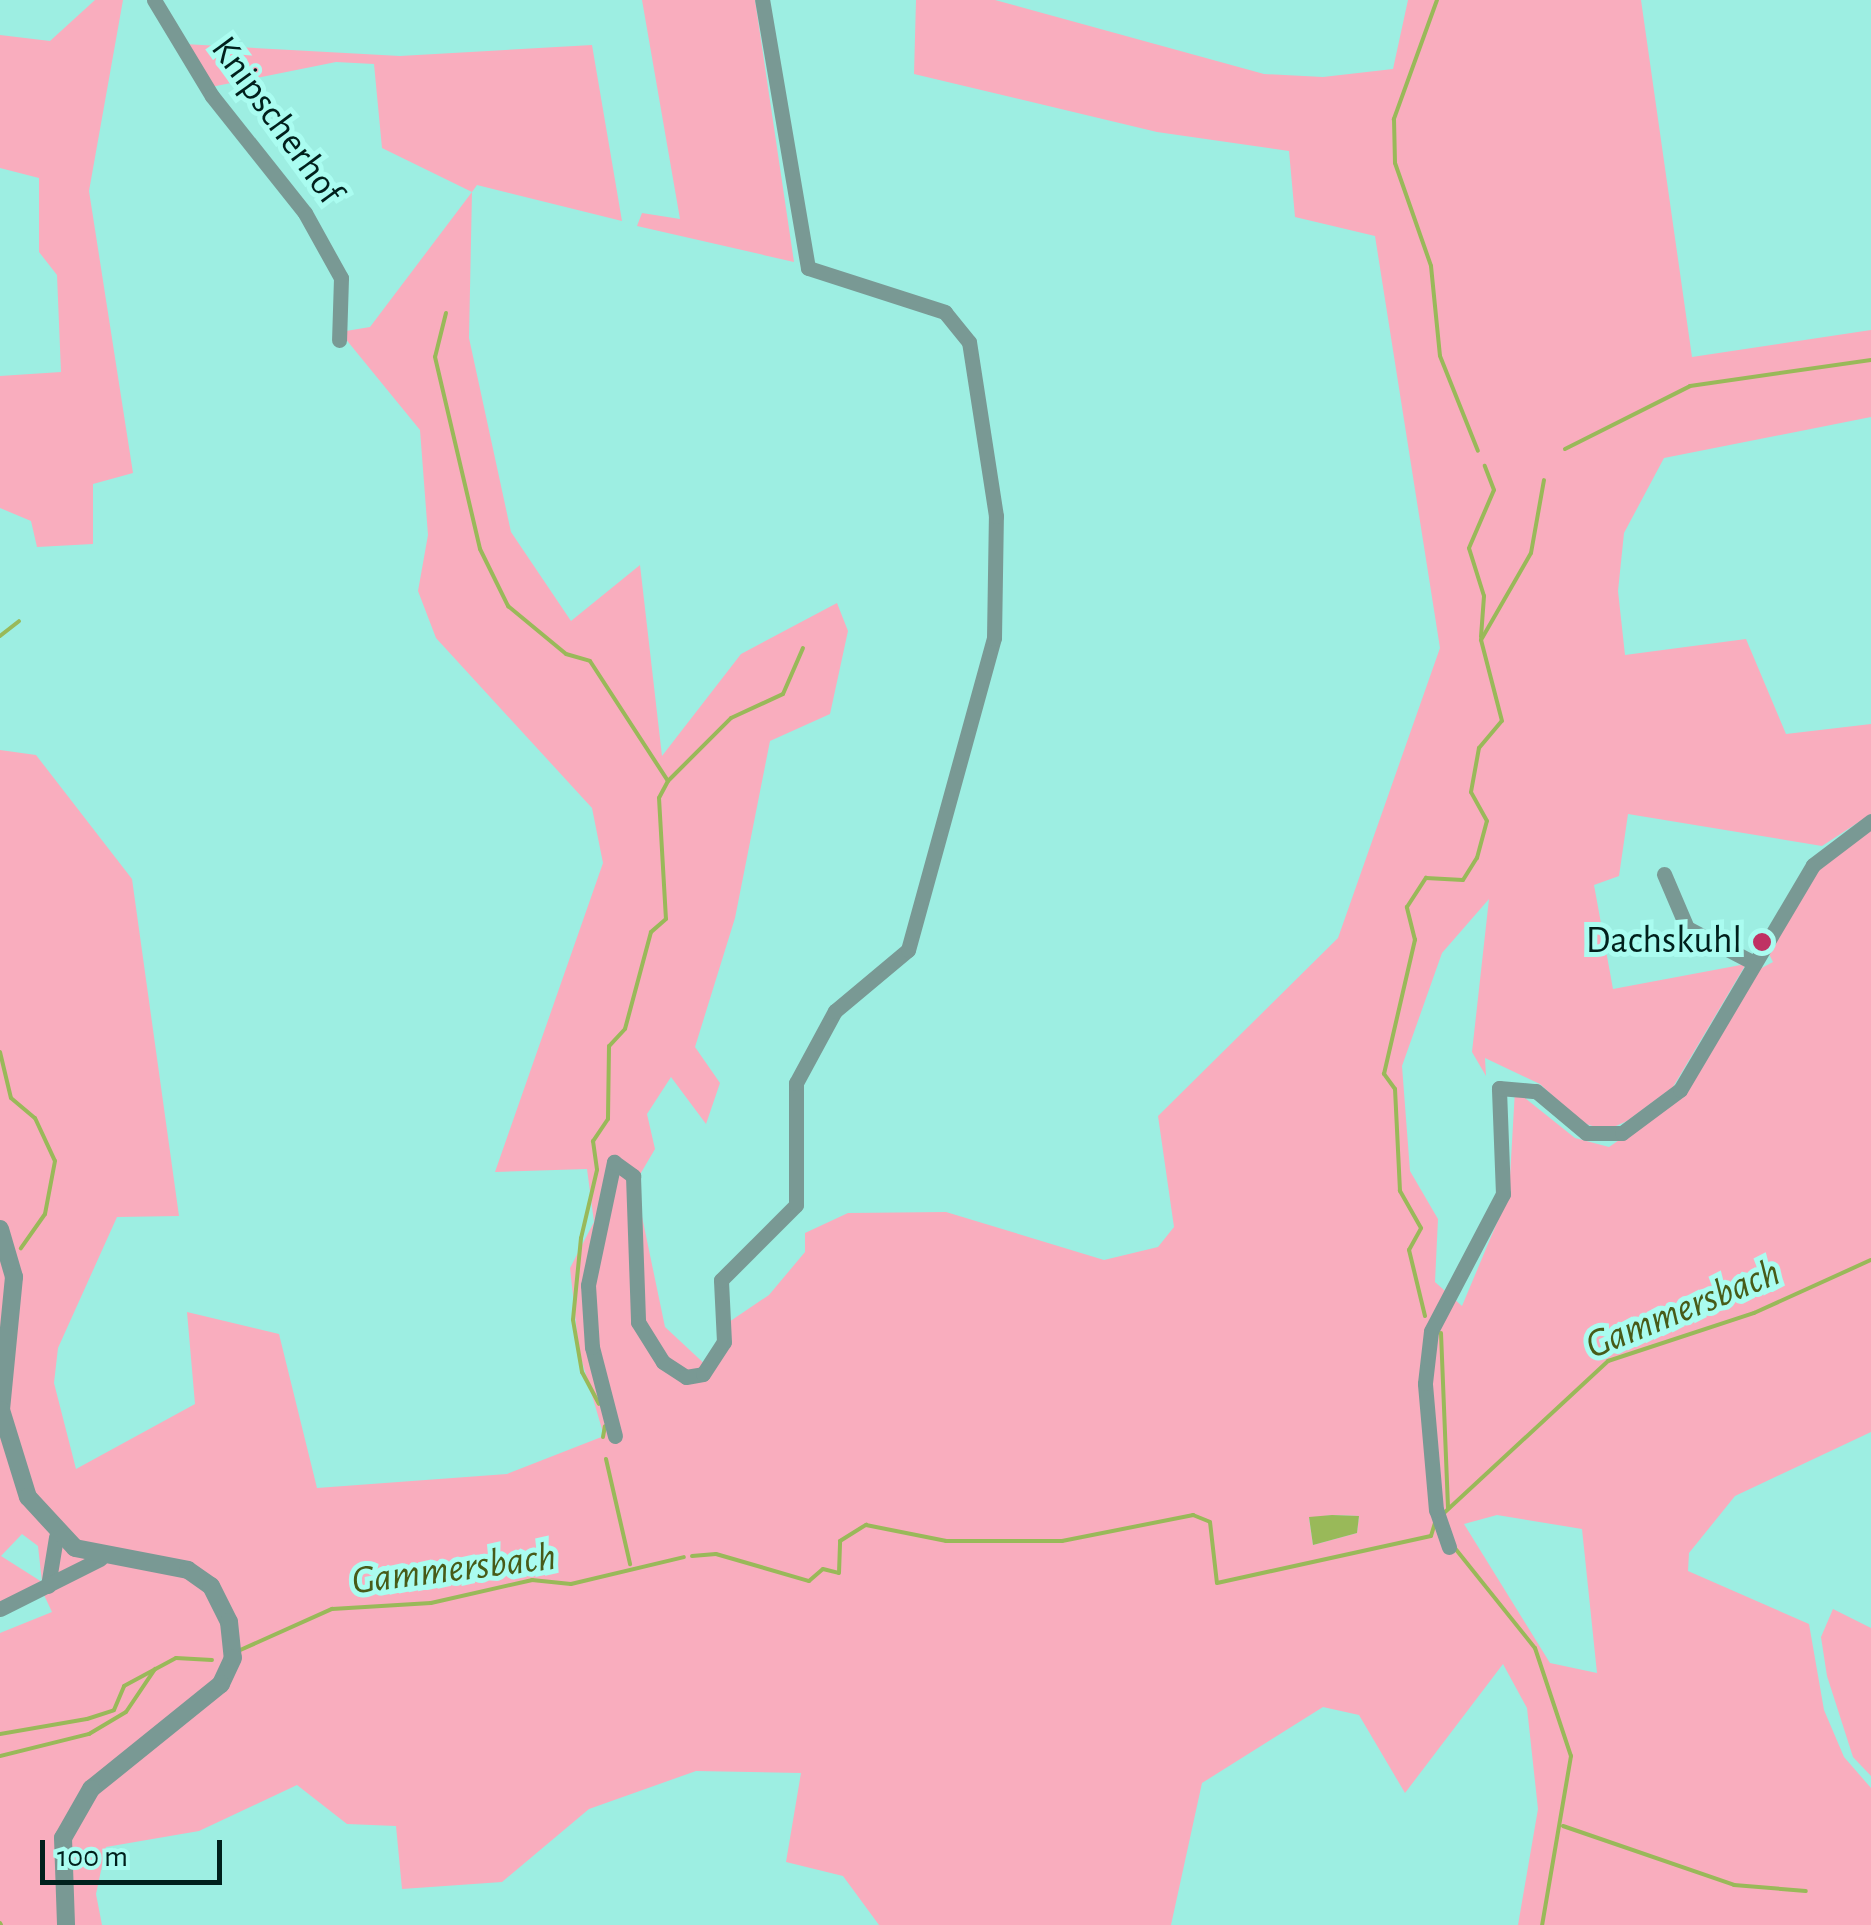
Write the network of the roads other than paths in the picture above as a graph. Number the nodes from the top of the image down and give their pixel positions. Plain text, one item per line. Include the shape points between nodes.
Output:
1 (154, 0) edge
2 (762, 0) edge
3 (339, 340) dead end
4 (1871, 821) edge
5 (1664, 874) dead end
6 (1754, 963) junction
7 (0, 1229) edge
8 (615, 1436) dead end
9 (56, 1537) junction
10 (1449, 1546) dead end
11 (100, 1558) junction
12 (48, 1586) junction
13 (0, 1609) edge
14 (66, 1925) edge

1 - 3 street, Knipscherhof via 212,96 306,213 341,278
2 - 8 street via 808,268 925,304 962,326 996,516 990,662 908,950 835,1012 796,1084 796,1205 721,1280 719,1357 686,1377 648,1345 638,1322 632,1176 614,1162 588,1284 592,1347
4 - 6 street via 1813,865
5 - 6 street via 1687,928
6 - 10 street via 1680,1090 1622,1133 1586,1134 1536,1091 1499,1088 1503,1194 1432,1331 1425,1383 1436,1510
7 - 9 street via 14,1277 1,1410 28,1496
9 - 11 street
9 - 12 street
11 - 12 street
11 - 14 street via 180,1566 211,1586 230,1622 233,1658 221,1684 91,1789 63,1838
12 - 13 street

